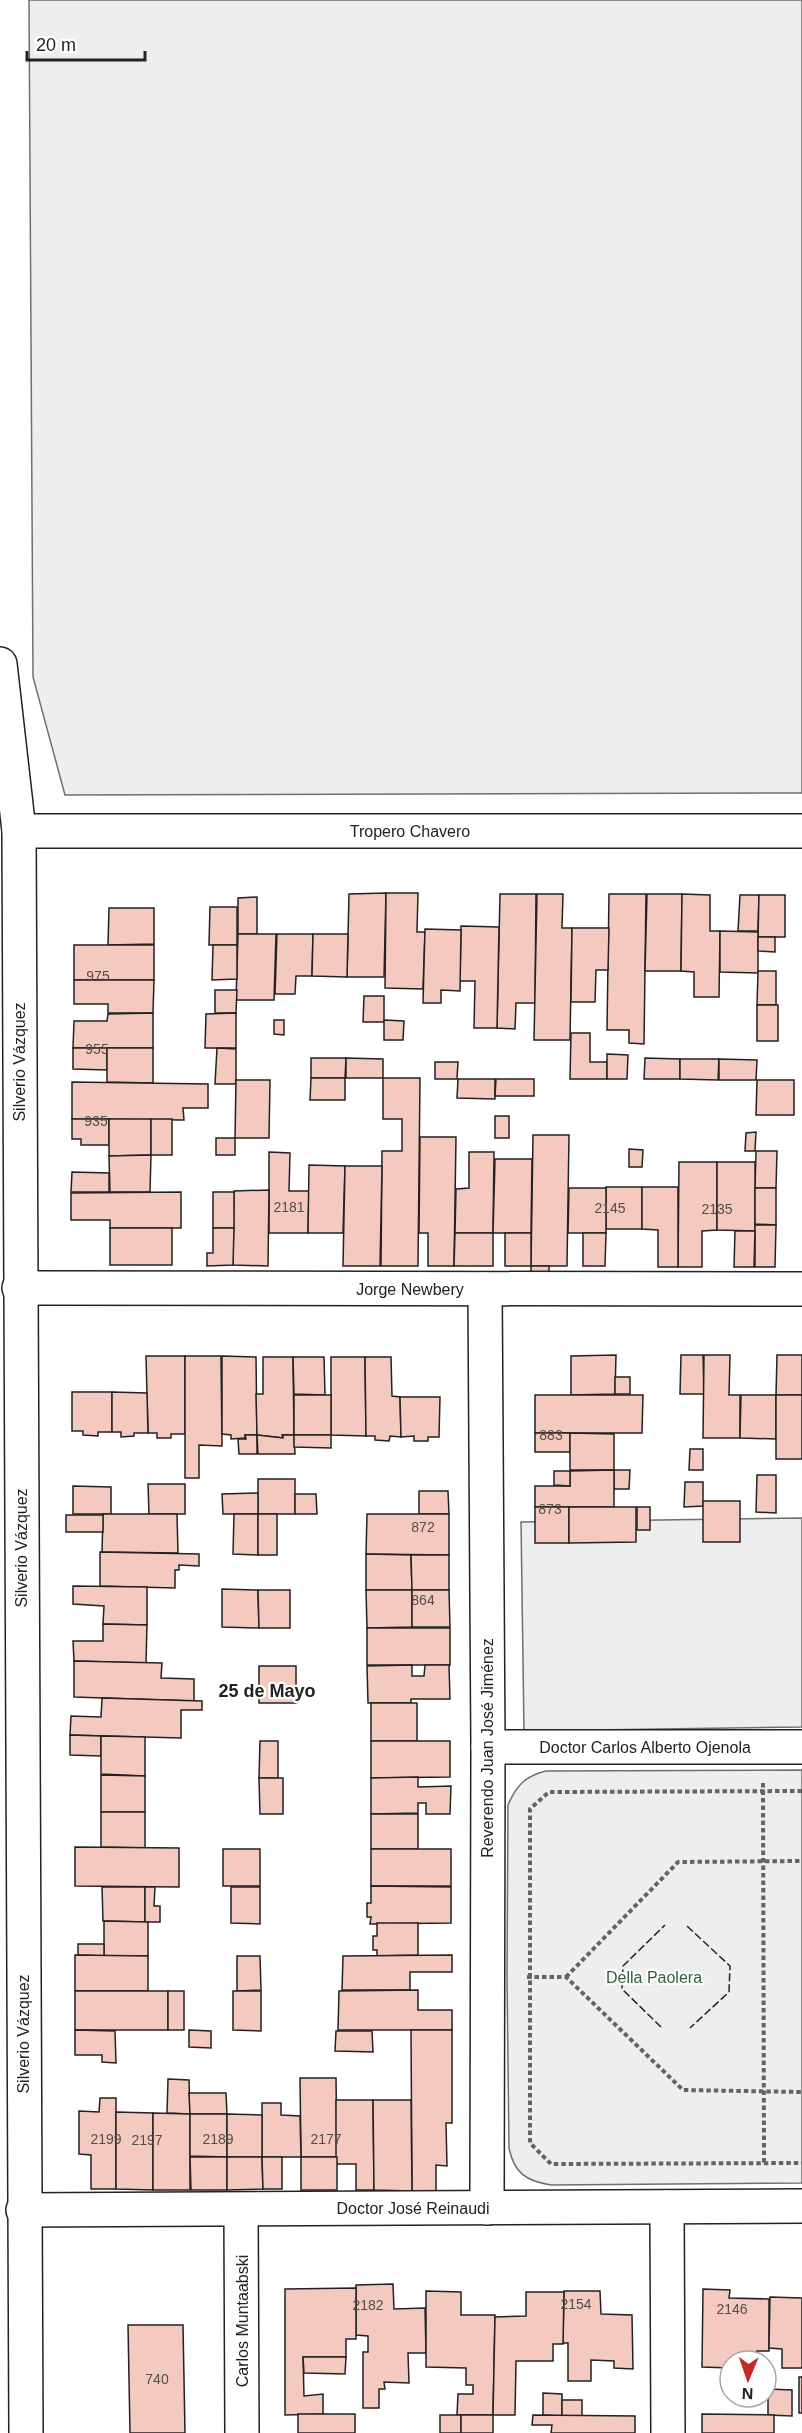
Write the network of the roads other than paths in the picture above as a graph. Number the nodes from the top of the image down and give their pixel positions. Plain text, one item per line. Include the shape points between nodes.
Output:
1 (0, 664) edge
2 (2, 714) edge
3 (18, 831) junction
4 (802, 831) edge
5 (19, 1288) junction
6 (485, 1289) junction
7 (802, 1289) edge
8 (10, 1547) edge
9 (488, 1747) junction
10 (802, 1747) edge
11 (802, 2205) edge
12 (667, 2207) junction
13 (487, 2208) junction
14 (23, 2210) junction
15 (241, 2210) junction
16 (12, 2261) edge
17 (26, 2433) edge
18 (242, 2433) edge
19 (668, 2433) edge

1 - 2 street, Silverio Vázquez
2 - 3 street, Silverio Vázquez
3 - 4 street, Tropero Chavero
3 - 5 street, Silverio Vázquez
5 - 6 street, Jorge Newbery
5 - 8 street, Silverio Vázquez
6 - 7 street, Jorge Newbery
6 - 9 street, Reverendo Juan José Jiménez
8 - 14 street, Silverio Vázquez
9 - 10 street, Doctor Carlos Alberto Ojenola
9 - 13 street, Reverendo Juan José Jiménez
11 - 12 street, Doctor José Reinaudi
12 - 13 street, Doctor José Reinaudi
12 - 19 street
13 - 15 street, Doctor José Reinaudi
14 - 15 street, Doctor José Reinaudi
14 - 16 street, Silverio Vázquez
15 - 18 street, Carlos Muntaabski
16 - 17 street, Silverio Vázquez

